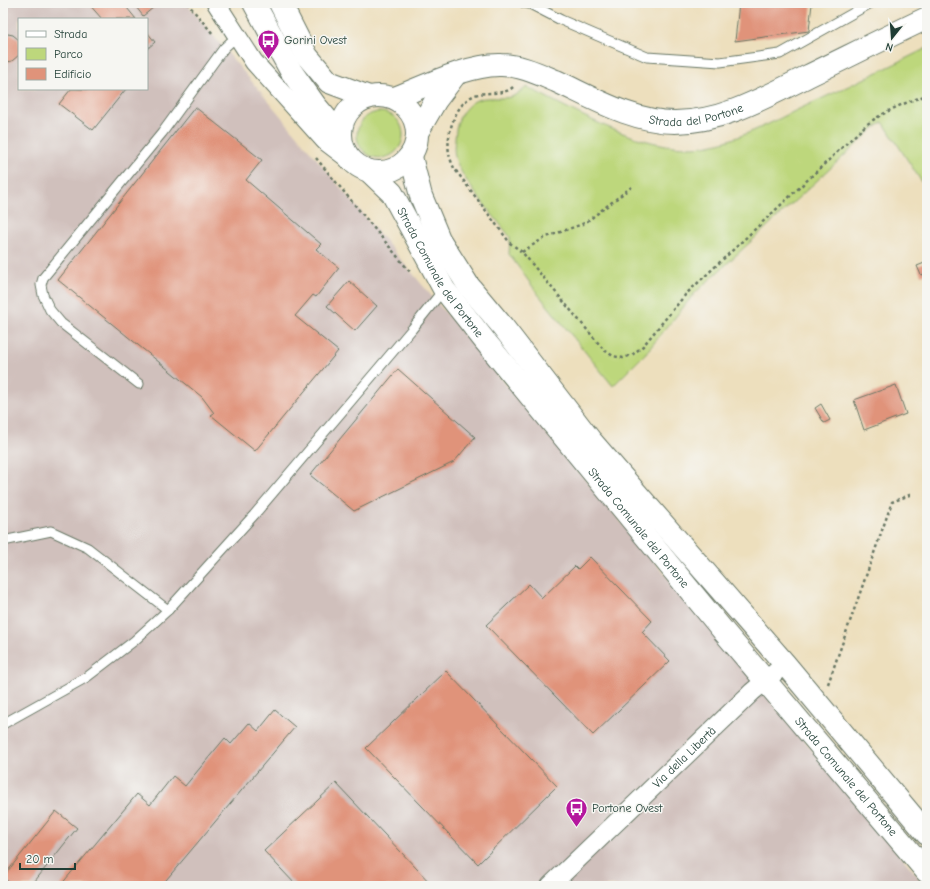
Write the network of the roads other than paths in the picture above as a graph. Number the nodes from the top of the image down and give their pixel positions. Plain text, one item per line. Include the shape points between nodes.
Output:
1 (216, 3) edge
2 (254, 3) edge
3 (280, 3) edge
4 (528, 3) edge
5 (870, 3) edge
6 (927, 18) edge
7 (237, 36) junction
8 (455, 75) junction
9 (369, 97) junction
10 (395, 98) junction
11 (418, 131) junction
12 (341, 136) junction
13 (411, 157) junction
14 (350, 160) junction
15 (369, 171) junction
16 (444, 289) junction
17 (139, 384) dead end
18 (3, 541) edge
19 (168, 610) junction
20 (784, 664) junction
21 (765, 681) junction
22 (3, 724) edge
23 (927, 834) edge
24 (927, 872) edge
25 (550, 886) edge

1 - 7 street, Strada Comunale del Portone
2 - 12 street via 291,71
3 - 9 street via 308,56 330,82
4 - 5 lane via 647,57 720,62 780,54
6 - 8 street, Strada del Portone via 754,103 694,121 674,122 636,116 520,68 502,65 483,66
7 - 14 street, Strada Comunale del Portone via 254,62 290,103 325,141
7 - 17 lane via 224,48 162,133 43,278 41,285 50,310 61,323
8 - 10 street
8 - 11 street via 436,100
9 - 10 street via 380,95
9 - 12 street via 359,101 350,110 344,120
10 - 11 street via 409,109 415,118
11 - 13 street
12 - 14 street
13 - 15 street, Strada Comunale del Portone via 396,169 387,172
13 - 20 street, Strada Comunale del Portone via 421,196 439,239 468,285 591,441
14 - 15 street, Strada Comunale del Portone
15 - 16 street, Strada Comunale del Portone via 392,193
16 - 19 lane via 254,515
16 - 21 street, Strada Comunale del Portone via 554,427
18 - 19 lane via 51,531 88,548
19 - 22 lane via 134,641 87,677
20 - 21 street, Via della Libertà
20 - 23 street, Strada Comunale del Portone
21 - 24 street, Strada Comunale del Portone
21 - 25 street, Via della Libertà

